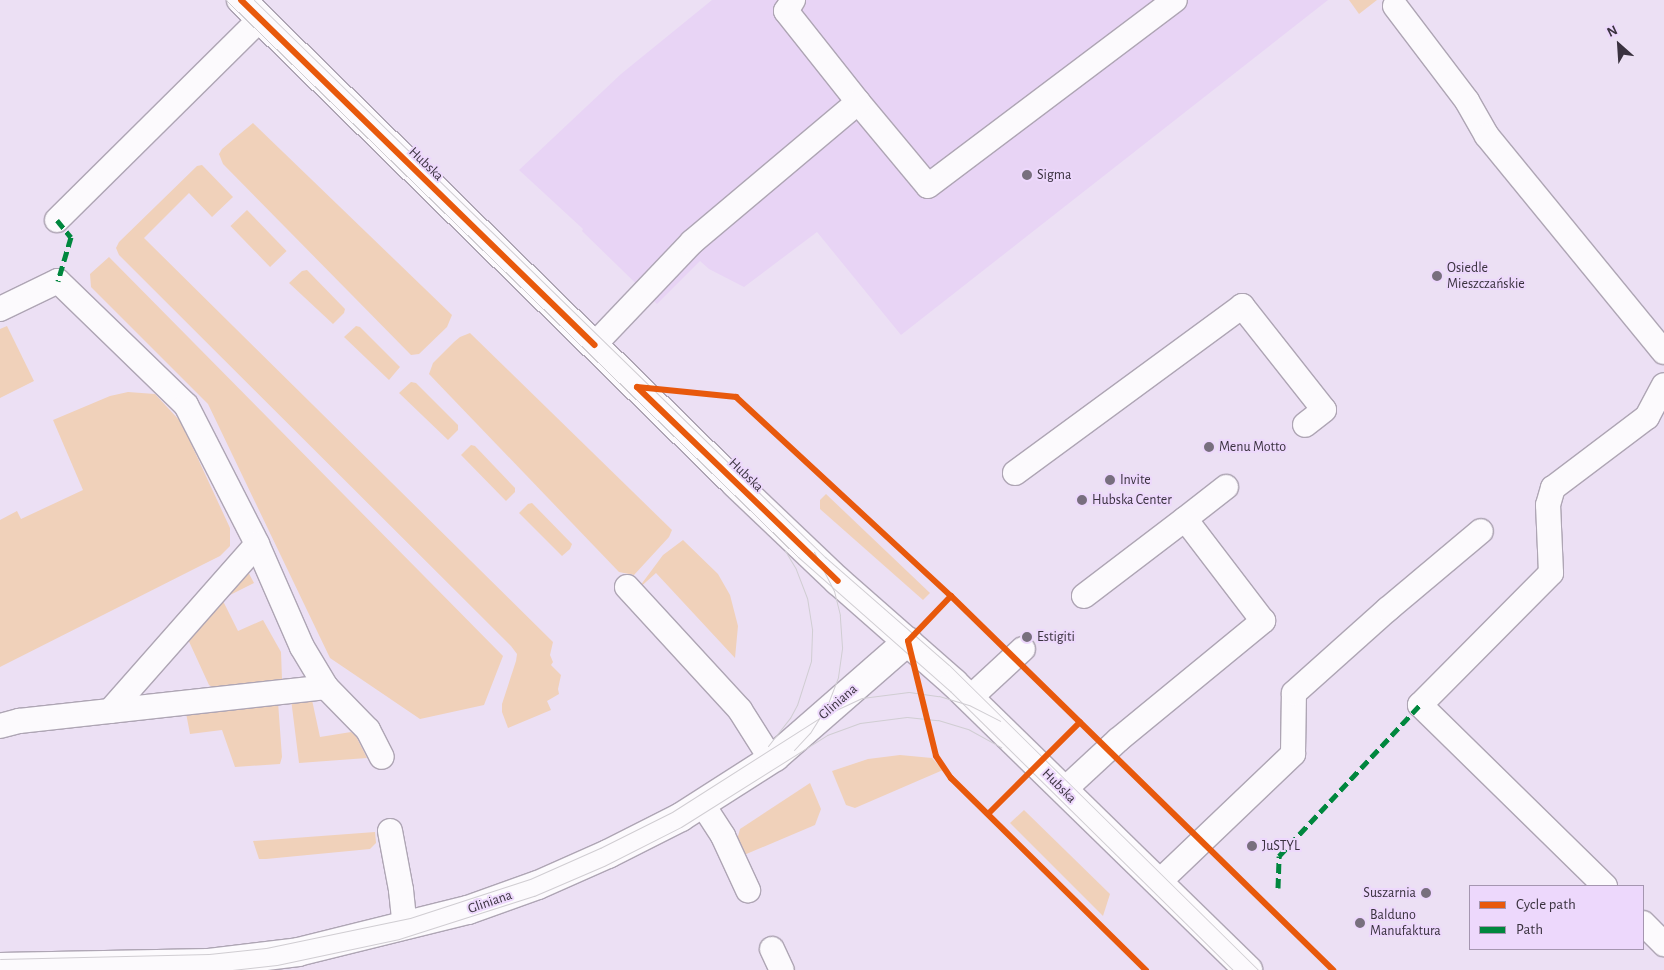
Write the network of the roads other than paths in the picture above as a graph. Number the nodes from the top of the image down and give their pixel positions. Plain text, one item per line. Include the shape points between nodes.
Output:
1 (793, 0) edge
2 (1175, 0) edge
3 (247, 5) edge
4 (1395, 6) dead end
5 (858, 102) junction
6 (57, 220) dead end
7 (0, 310) edge
8 (594, 345) junction
9 (1664, 352) edge
10 (1664, 385) edge
11 (1306, 425) dead end
12 (1015, 473) dead end
13 (1226, 487) dead end
14 (1186, 519) junction
15 (1481, 531) dead end
16 (257, 544) junction
17 (627, 587) dead end
18 (1084, 596) dead end
19 (908, 642) junction
20 (1023, 649) dead end
21 (326, 687) junction
22 (970, 698) junction
23 (110, 711) junction
24 (0, 726) edge
25 (382, 757) dead end
26 (771, 759) junction
27 (1064, 790) junction
28 (703, 805) junction
29 (390, 831) dead end
30 (1158, 883) junction
31 (1604, 885) edge
32 (748, 890) dead end
33 (1644, 924) edge
34 (405, 927) junction
35 (1664, 944) edge
36 (244, 964) edge
37 (0, 967) edge
38 (1248, 970) edge

1 - 5 lane via 786,11
2 - 5 lane via 928,186
3 - 6 lane
3 - 8 street, Hubska
4 - 9 lane via 1467,100 1487,136
5 - 8 lane via 692,242
7 - 16 lane via 58,281 186,405
8 - 19 street, Hubska via 838,581
10 - 31 lane via 1647,417 1554,488 1548,505 1551,573 1420,705
11 - 12 lane via 1324,410 1242,306
13 - 14 lane
14 - 18 lane
14 - 27 lane via 1262,621 1118,740
15 - 30 lane via 1294,693 1293,754
16 - 21 lane via 302,648
16 - 23 lane
17 - 26 lane via 740,710
19 - 22 street, Hubska
19 - 26 street, Gliniana
20 - 22 lane
21 - 23 lane
21 - 25 lane via 368,730
22 - 27 street, Hubska
23 - 24 lane
26 - 28 street, Gliniana
27 - 30 street, Hubska
28 - 32 lane via 723,836
28 - 34 street, Gliniana via 608,854 538,885 468,910
29 - 34 lane
30 - 38 street, Hubska
33 - 35 lane
34 - 36 street, Gliniana
36 - 37 street, Gliniana

